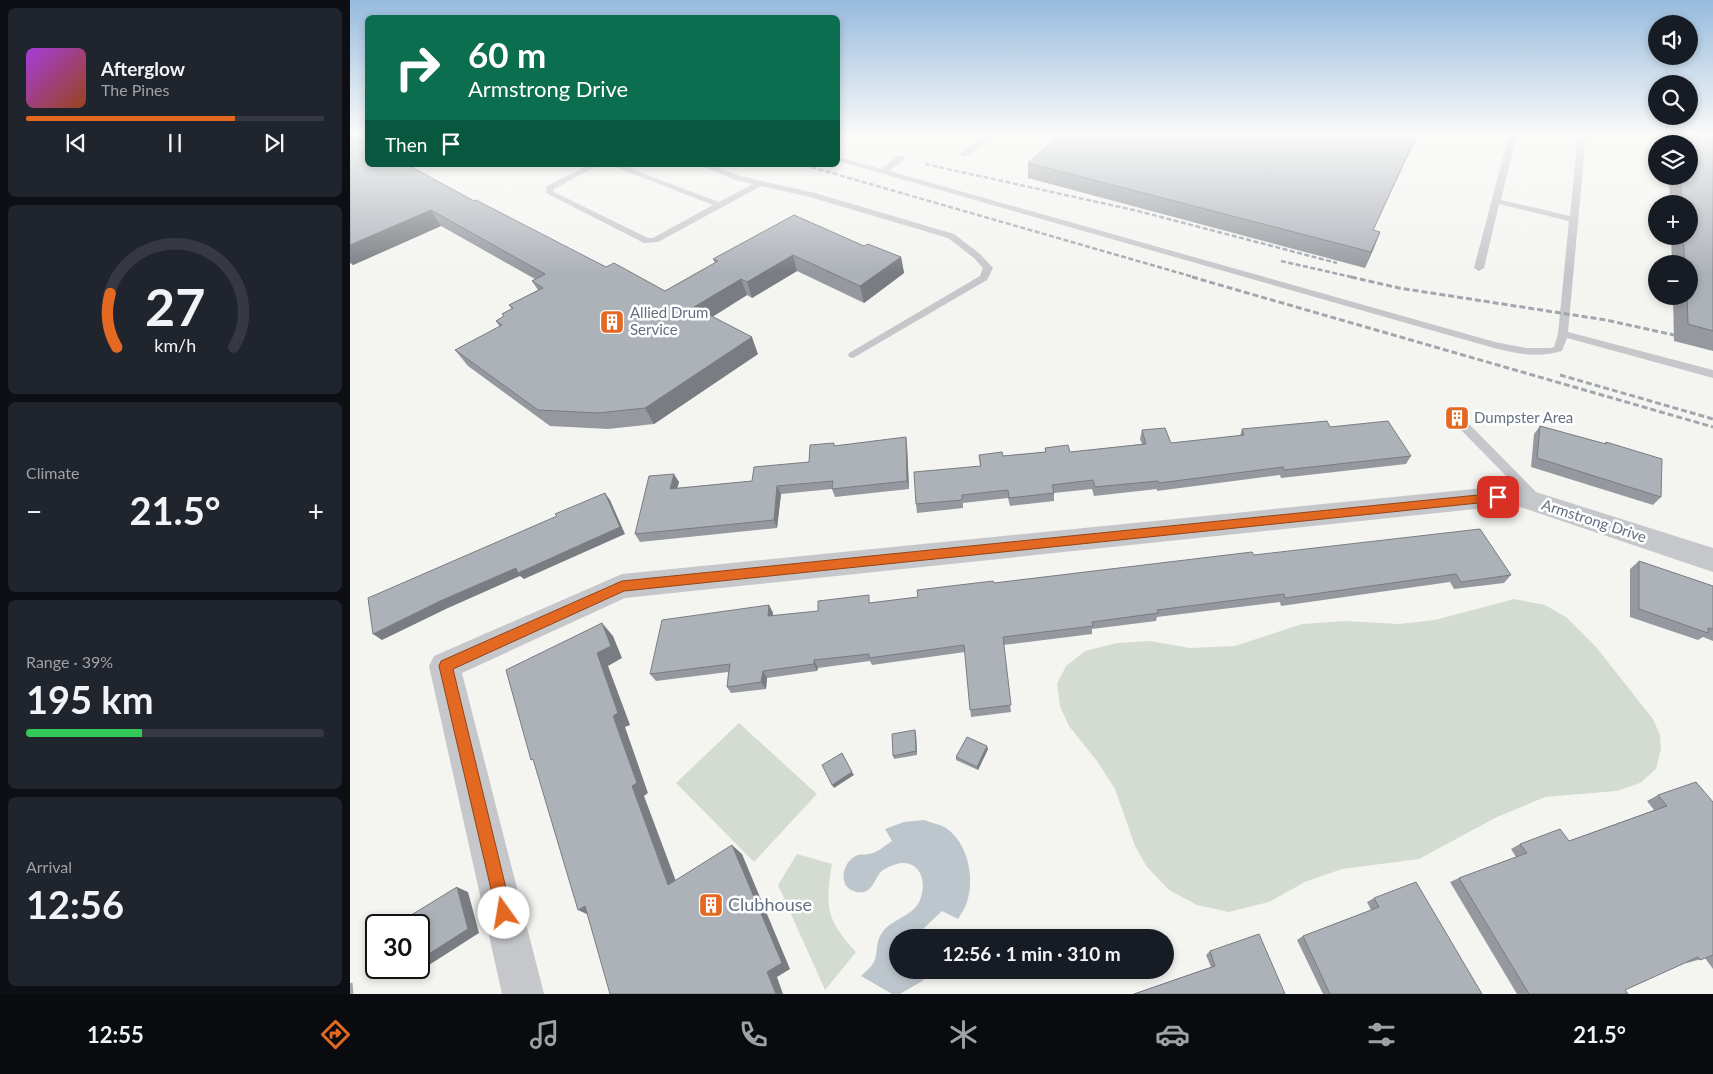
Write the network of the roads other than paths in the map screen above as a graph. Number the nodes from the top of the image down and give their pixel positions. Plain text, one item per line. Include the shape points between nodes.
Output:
1 (565, 180) edge
2 (655, 180) edge
3 (749, 180) edge
4 (912, 180) edge
5 (1501, 180) edge
6 (1578, 180) edge
7 (760, 183) junction
8 (1496, 201) junction
9 (720, 205) junction
10 (1574, 219) junction
11 (1479, 268) dead end
12 (1563, 334) junction
13 (853, 355) dead end
14 (1713, 374) edge
15 (1466, 427) dead end
16 (1540, 504) junction
17 (1713, 560) edge
18 (523, 994) edge

1 - 9 lane via 550,188 550,192 647,242
2 - 9 lane
3 - 7 lane
4 - 12 lane via 1503,347 1548,352 1558,349
5 - 8 lane
6 - 10 lane
7 - 9 lane
7 - 13 lane via 951,236 988,268 984,278
8 - 10 lane
8 - 11 lane
10 - 12 lane
12 - 14 lane
15 - 16 lane
16 - 17 street, Armstrong Drive
16 - 18 street, Armstrong Drive via 1514,495 622,586 445,666

